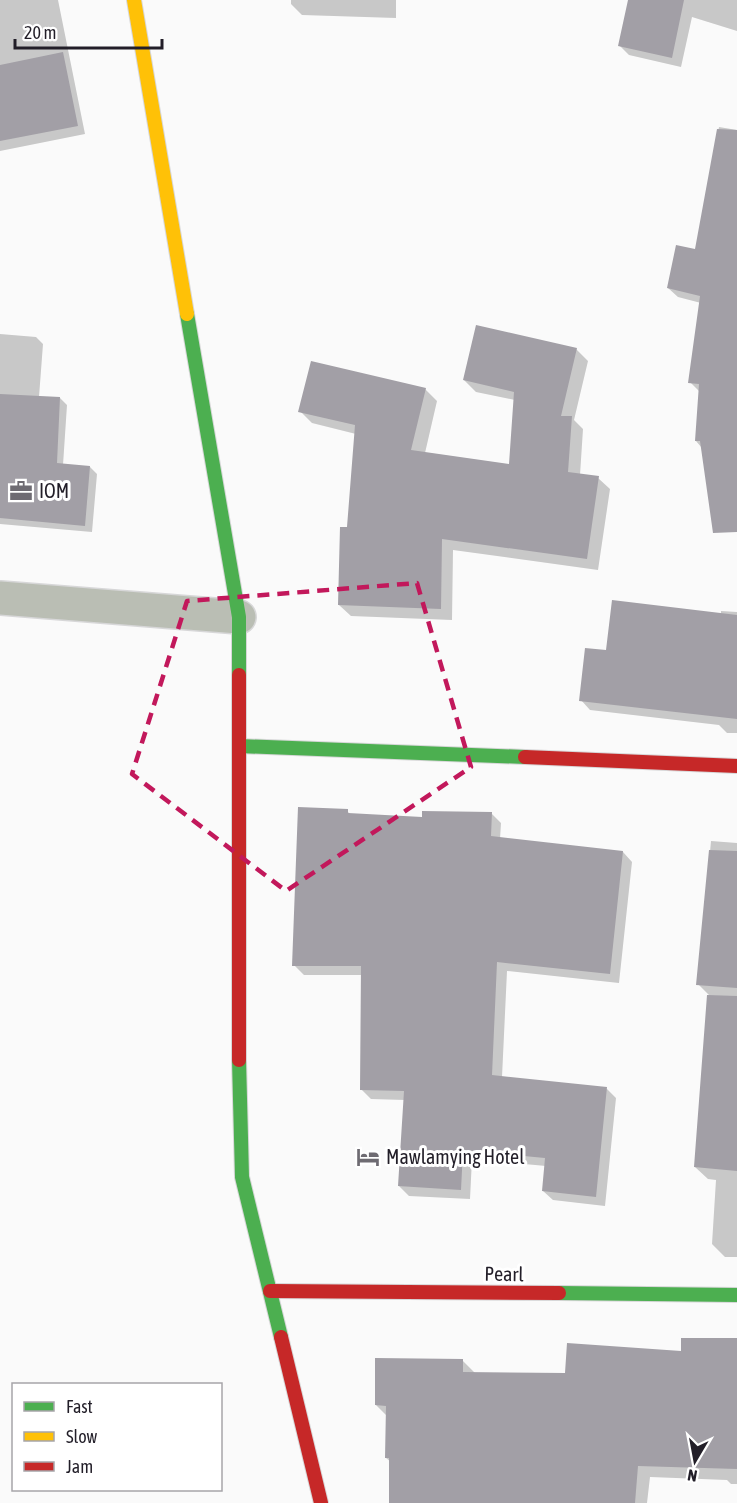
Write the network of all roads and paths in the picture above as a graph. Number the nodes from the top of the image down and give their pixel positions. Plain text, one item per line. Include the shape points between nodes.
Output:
1 (134, 0) edge
2 (0, 598) edge
3 (239, 617) junction
4 (239, 746) junction
5 (737, 766) edge
6 (270, 1291) junction
7 (737, 1295) edge
8 (321, 1503) edge

1 - 3 main road
2 - 3 street
3 - 4 main road
4 - 5 main road
4 - 6 main road via 238,1036 242,1177
6 - 7 main road, Pearl
6 - 8 main road

